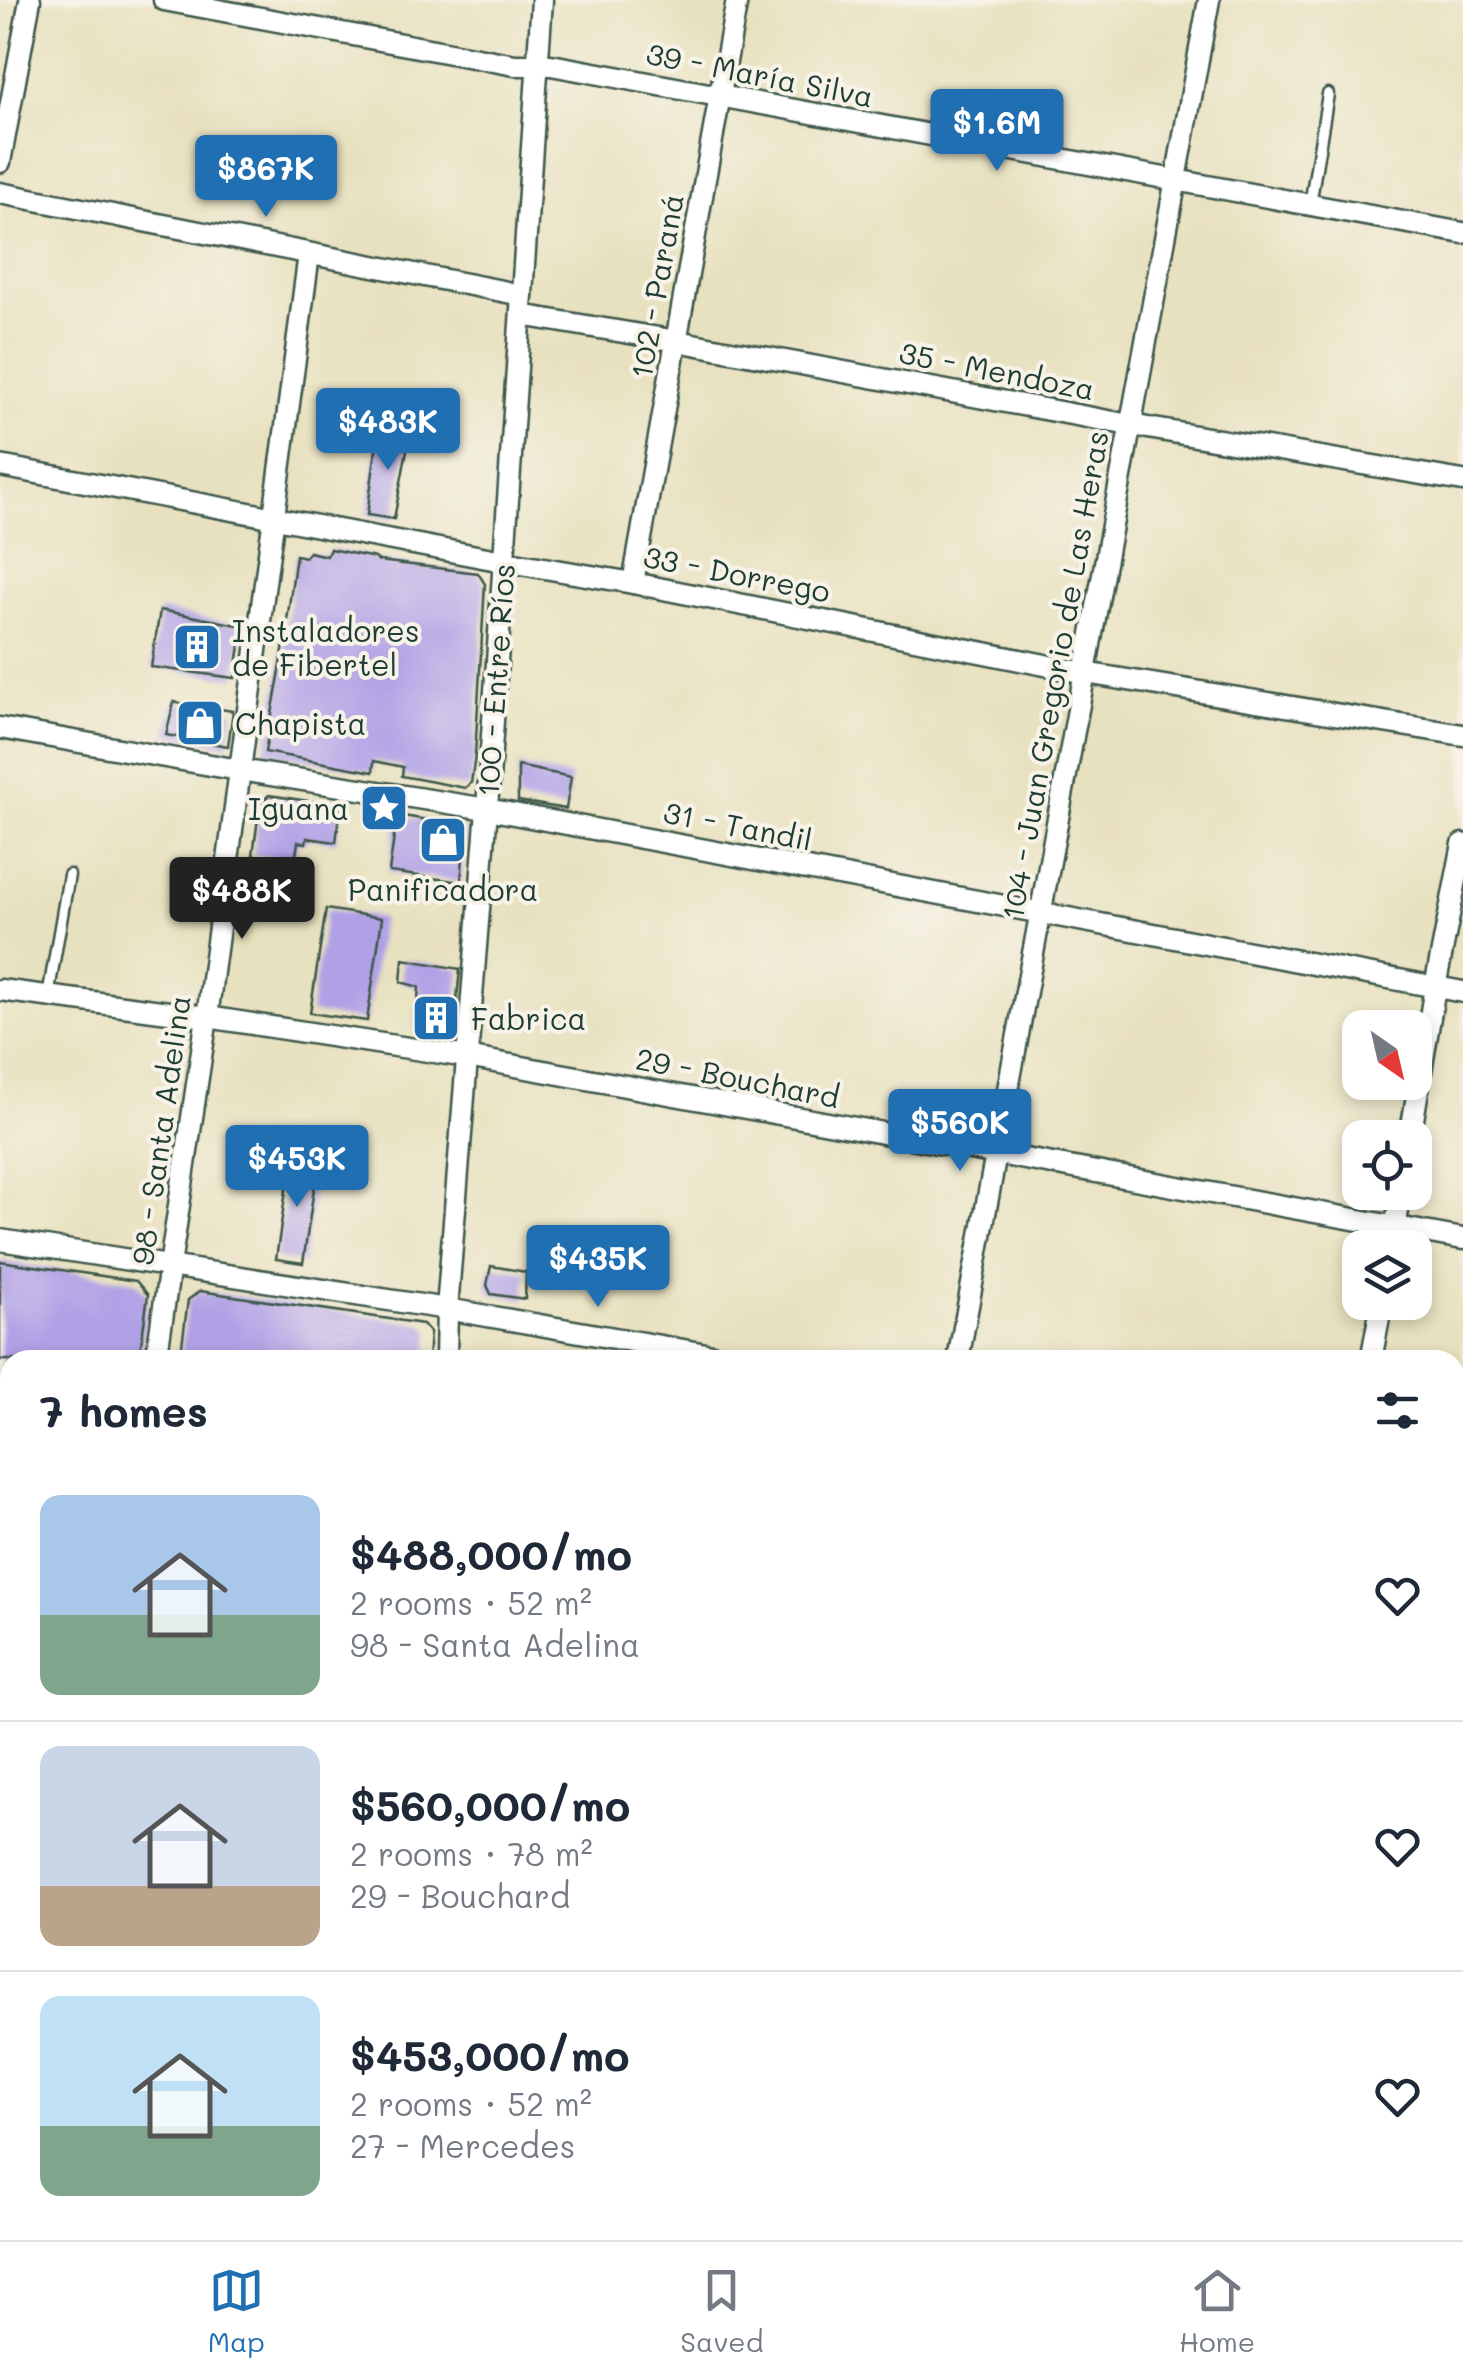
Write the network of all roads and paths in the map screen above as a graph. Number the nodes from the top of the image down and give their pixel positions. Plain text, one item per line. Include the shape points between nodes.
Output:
1 (30, 0) edge
2 (164, 0) edge
3 (542, 0) edge
4 (737, 0) edge
5 (1209, 0) edge
6 (537, 65) junction
7 (1328, 94) dead end
8 (721, 97) junction
9 (0, 162) edge
10 (1176, 182) junction
11 (0, 193) edge
12 (1310, 206) junction
13 (1463, 233) edge
14 (309, 254) junction
15 (522, 305) junction
16 (677, 341) junction
17 (1130, 426) junction
18 (0, 466) edge
19 (1463, 481) edge
20 (274, 516) junction
21 (503, 561) junction
22 (633, 583) junction
23 (1085, 673) junction
24 (0, 728) edge
25 (1463, 735) edge
26 (239, 770) junction
27 (487, 808) junction
28 (1463, 844) edge
29 (69, 875) dead end
30 (1040, 911) junction
31 (1435, 987) junction
32 (0, 990) edge
33 (1463, 992) edge
34 (48, 996) junction
35 (207, 1017) junction
36 (466, 1057) junction
37 (1413, 1120) edge
38 (996, 1156) junction
39 (1354, 1230) edge
40 (1432, 1239) edge
41 (0, 1240) edge
42 (1463, 1240) edge
43 (170, 1265) junction
44 (447, 1309) junction
45 (1379, 1320) edge
46 (157, 1350) edge
47 (446, 1350) edge
48 (683, 1350) edge
49 (960, 1350) edge
50 (1373, 1350) edge

1 - 9 street
2 - 6 street, 39 - María Silva
3 - 6 street, 100 - Entre Ríos
4 - 8 street, 102 - Paraná
5 - 10 street, 104 - Juan Gregorio de Las Heras
6 - 8 street, 39 - María Silva
6 - 15 street, 100 - Entre Ríos
7 - 12 lane
8 - 10 street, 39 - María Silva
8 - 16 street, 102 - Paraná
10 - 12 street, 39 - María Silva
10 - 17 street, 104 - Juan Gregorio de Las Heras
11 - 14 street, 35 - Mendoza
12 - 13 street, 39 - María Silva
14 - 15 street, 35 - Mendoza
14 - 20 street, 98 - Santa Adelina
15 - 16 street, 35 - Mendoza
15 - 21 street, 100 - Entre Ríos
16 - 17 street, 35 - Mendoza
16 - 22 street, 102 - Paraná
17 - 19 street, 35 - Mendoza
17 - 23 street, 104 - Juan Gregorio de Las Heras
18 - 20 street, 33 - Dorrego
20 - 21 street, 33 - Dorrego
20 - 26 street, 98 - Santa Adelina
21 - 22 street, 33 - Dorrego
21 - 27 street, 100 - Entre Ríos
22 - 23 street, 33 - Dorrego
23 - 25 street, 33 - Dorrego
23 - 30 street, 104 - Juan Gregorio de Las Heras
24 - 26 street, 31 - Tandil
26 - 27 street, 31 - Tandil
26 - 35 street, 98 - Santa Adelina
27 - 30 street, 31 - Tandil
27 - 36 street, 100 - Entre Ríos
28 - 31 street
29 - 34 lane
30 - 31 street, 31 - Tandil
30 - 38 street, 104 - Juan Gregorio de Las Heras
31 - 33 street, 31 - Tandil
31 - 37 street
32 - 34 street, 29 - Bouchard
34 - 35 street, 29 - Bouchard
35 - 36 street, 29 - Bouchard
35 - 43 street, 98 - Santa Adelina
36 - 38 street, 29 - Bouchard
36 - 44 street, 100 - Entre Ríos
38 - 39 street, 29 - Bouchard
38 - 49 street, 104 - Juan Gregorio de Las Heras
40 - 42 street, 29 - Bouchard
41 - 43 street
43 - 44 street
43 - 46 street, 98 - Santa Adelina
44 - 47 street, 100 - Entre Ríos
44 - 48 street
45 - 50 street

